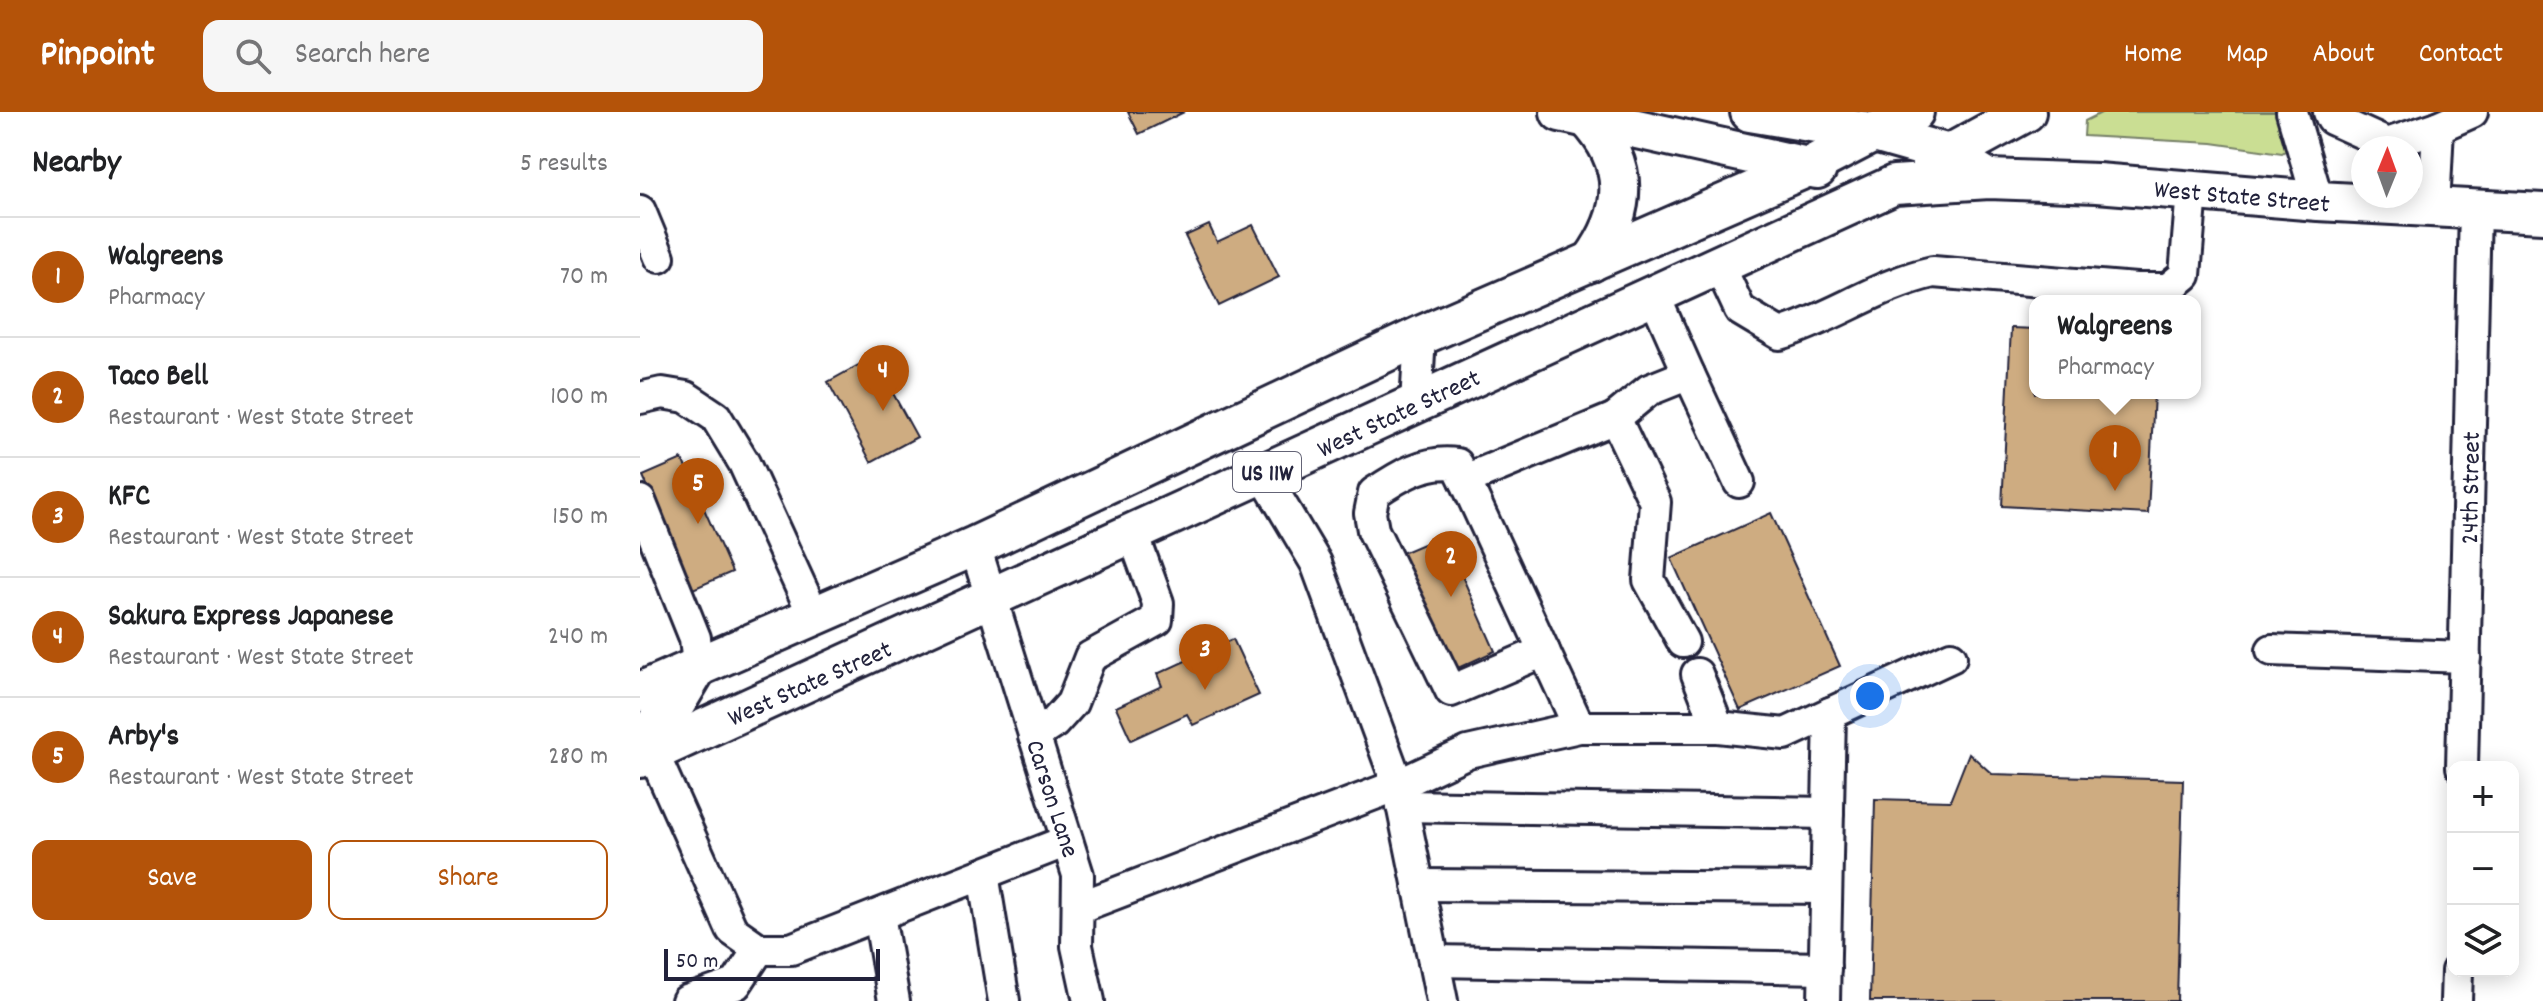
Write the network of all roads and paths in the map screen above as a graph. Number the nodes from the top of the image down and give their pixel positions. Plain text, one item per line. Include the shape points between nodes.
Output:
1 (1750, 112) edge
2 (1914, 112) edge
3 (2026, 112) edge
4 (2292, 112) edge
5 (2329, 112) edge
6 (2472, 112) edge
7 (1574, 115) edge
8 (2438, 127) junction
9 (1871, 132) junction
10 (1949, 154) junction
11 (1808, 167) junction
12 (1989, 179) junction
13 (1894, 185) junction
14 (2192, 191) junction
15 (2318, 201) junction
16 (2434, 208) junction
17 (2475, 209) junction
18 (640, 211) edge
19 (2543, 213) edge
20 (659, 257) dead end
21 (1591, 262) junction
22 (1719, 265) junction
23 (1654, 295) junction
24 (1420, 336) junction
25 (1689, 374) junction
26 (640, 398) edge
27 (1416, 404) junction
28 (1615, 418) junction
29 (1263, 474) junction
30 (1465, 480) junction
31 (1739, 482) dead end
32 (640, 501) edge
33 (1133, 534) junction
34 (975, 546) junction
35 (990, 599) junction
36 (814, 616) junction
37 (1683, 642) dead end
38 (2272, 650) dead end
39 (1544, 651) junction
40 (1951, 657) dead end
41 (2465, 657) junction
42 (698, 666) junction
43 (1697, 674) dead end
44 (640, 692) edge
45 (1830, 713) junction
46 (1579, 727) junction
47 (1718, 727) junction
48 (1034, 736) junction
49 (646, 756) edge
50 (2462, 761) edge
51 (1400, 796) junction
52 (1828, 813) junction
53 (1067, 841) junction
54 (983, 874) junction
55 (1418, 885) junction
56 (1826, 888) junction
57 (1080, 907) junction
58 (879, 915) junction
59 (759, 949) junction
60 (1434, 961) junction
61 (1825, 968) junction
62 (2457, 977) edge
63 (687, 1001) edge
64 (894, 1001) edge
65 (1004, 1001) edge
66 (1089, 1001) edge
67 (1442, 1001) edge
68 (1824, 1001) edge
69 (2456, 1001) edge

1 - 9 main road, West State Street
2 - 9 main road, US 11W
3 - 10 main road, US 11W
4 - 15 street
5 - 8 street via 2332,119 2387,144
6 - 8 street
7 - 11 main road
7 - 21 main road via 1606,138 1617,167 1616,218
8 - 16 street
9 - 10 main road, West State Street
9 - 11 main road, US 11W
10 - 12 main road, West State Street
10 - 13 main road, US 11W
11 - 13 main road
11 - 21 main road, US 11W
12 - 13 main road, West State Street
12 - 14 main road, West State Street
13 - 22 main road, West State Street / US 11W
14 - 15 main road, West State Street
14 - 22 street via 2185,275 2168,289 1933,272 1905,279 1780,334 1740,310
15 - 16 main road, West State Street
16 - 17 main road, West State Street
17 - 19 main road, West State Street
17 - 41 street, 24th Street
18 - 20 street
21 - 24 main road, US 11W
22 - 23 main road, West State Street / US 11W
23 - 25 street
23 - 27 main road, West State Street / US 11W
24 - 27 street
24 - 34 main road, US 11W
25 - 28 street via 1649,390
25 - 31 street
26 - 36 street via 662,393 686,397 716,417 744,463
27 - 29 main road, West State Street / US 11W
28 - 30 street
28 - 37 street via 1655,502 1649,580
29 - 33 main road, West State Street / US 11W
29 - 51 street via 1316,563
30 - 39 street
30 - 39 street via 1457,464 1442,461 1403,473 1374,493 1373,530 1451,691
32 - 42 street via 695,638
33 - 35 main road, West State Street / US 11W
33 - 48 street via 1158,603 1157,620 1090,657 1072,703
34 - 35 street, Carson Lane
34 - 36 main road, US 11W
35 - 48 street, Carson Lane
35 - 49 main road, West State Street / US 11W
36 - 42 main road, US 11W
38 - 41 street
39 - 46 street
40 - 45 street
41 - 50 street, 24th Street
42 - 44 main road, US 11W
42 - 49 main road via 654,727
43 - 47 street
45 - 47 street via 1785,734
45 - 52 street
46 - 47 street
46 - 51 street via 1468,752
48 - 53 street, Carson Lane
49 - 59 street via 732,930
51 - 52 street
51 - 55 street
51 - 57 street
52 - 56 street
53 - 54 street
53 - 57 street, Carson Lane via 1078,875
54 - 58 street
54 - 65 street
55 - 56 street
55 - 60 street
56 - 61 street
57 - 66 street, Carson Lane via 1077,946
58 - 59 street via 791,949
58 - 64 street
59 - 63 street via 736,984
60 - 61 street
60 - 67 street
61 - 68 street
62 - 69 street

